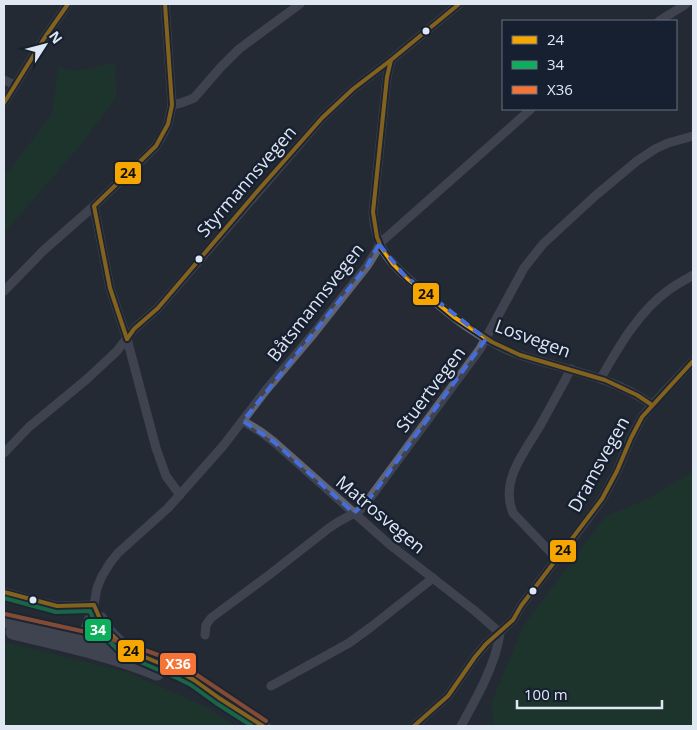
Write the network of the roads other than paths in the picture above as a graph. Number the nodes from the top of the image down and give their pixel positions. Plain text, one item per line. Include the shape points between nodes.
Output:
1 (68, 4) edge
2 (165, 4) edge
3 (300, 4) edge
4 (459, 4) edge
5 (686, 4) edge
6 (661, 20) edge
7 (391, 60) junction
8 (4, 80) edge
9 (15, 86) junction
10 (4, 103) edge
11 (172, 105) junction
12 (530, 110) edge
13 (693, 136) edge
14 (94, 206) junction
15 (379, 244) junction
16 (693, 275) edge
17 (4, 291) edge
18 (126, 339) junction
19 (486, 339) junction
20 (693, 362) edge
21 (570, 370) junction
22 (601, 378) junction
23 (652, 405) junction
24 (243, 421) junction
25 (4, 453) edge
26 (180, 495) junction
27 (354, 514) junction
28 (557, 559) junction
29 (433, 578) junction
30 (4, 592) edge
31 (97, 612) junction
32 (4, 620) edge
33 (4, 630) edge
34 (500, 633) junction
35 (205, 635) dead end
36 (86, 642) junction
37 (126, 649) junction
38 (271, 686) dead end
39 (219, 698) junction
40 (263, 726) edge
41 (414, 726) edge
42 (460, 726) edge

1 - 9 street
2 - 11 street
3 - 11 street via 239,49 194,98
4 - 7 street, Styrmannsvegen
5 - 6 street
7 - 15 street, Losvegen via 373,200 373,224
7 - 18 street, Styrmannsvegen via 322,118 158,308
8 - 9 street
9 - 10 street
11 - 14 street via 168,124 156,146
12 - 15 street, Båtsmannsvegen
13 - 19 street, Stuertvegen via 662,146 637,161 556,232 524,268
14 - 17 street
14 - 18 street via 110,288
15 - 19 street, Losvegen via 404,275 463,325
15 - 24 street, Båtsmannsvegen via 361,273
16 - 22 street via 649,307 620,345
18 - 25 street, Styrmannsvegen via 117,351
18 - 26 street via 161,463
19 - 21 street, Losvegen
19 - 27 street, Stuertvegen via 375,491
20 - 23 street, Dramsvegen
21 - 22 street, Losvegen
21 - 28 street via 519,460 509,496 513,513
22 - 23 street, Losvegen
23 - 28 street, Dramsvegen via 637,425 602,499
24 - 26 street, Båtsmannsvegen
24 - 27 street, Matrosvegen via 274,442
26 - 31 street, Båtsmannsvegen via 110,563 97,588
27 - 29 street, Matrosvegen
27 - 35 street, Stuertvegen via 329,528 211,618
28 - 34 street, Dramsvegen
29 - 34 street, Matrosvegen
29 - 38 street via 349,643
30 - 31 street via 43,603
31 - 36 street, Båtsmannsvegen via 88,619
31 - 36 street, Båtsmannsvegen via 98,630
31 - 37 highway via 108,632
32 - 36 highway
33 - 36 highway
34 - 41 street, Dramsvegen via 475,657 448,696
34 - 42 street, Dramsvegen via 486,677
36 - 37 highway
36 - 39 highway
37 - 39 highway via 180,672
39 - 40 highway

